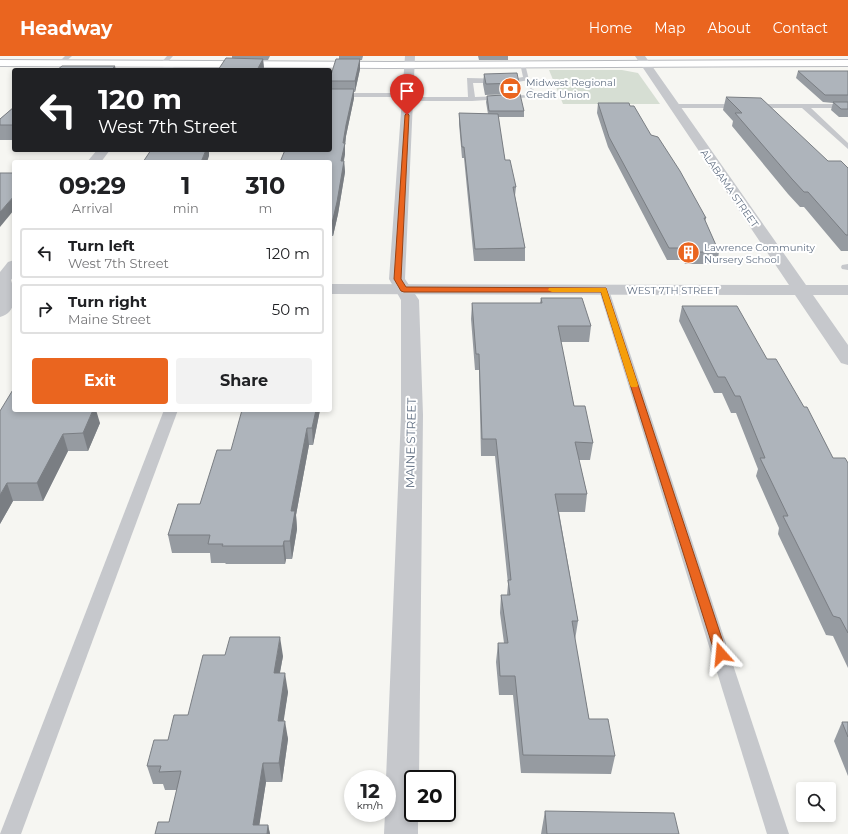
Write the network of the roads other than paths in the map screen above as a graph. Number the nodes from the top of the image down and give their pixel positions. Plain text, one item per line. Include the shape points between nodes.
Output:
1 (410, 60) edge
2 (642, 60) edge
3 (0, 63) edge
4 (67, 63) edge
5 (167, 63) edge
6 (522, 64) junction
7 (848, 64) edge
8 (228, 67) edge
9 (277, 67) edge
10 (327, 67) edge
11 (529, 84) junction
12 (332, 95) edge
13 (408, 98) junction
14 (472, 99) junction
15 (332, 100) edge
16 (674, 106) junction
17 (804, 106) junction
18 (848, 106) edge
19 (848, 147) edge
20 (102, 152) edge
21 (96, 160) edge
22 (12, 268) edge
23 (7, 289) edge
24 (332, 289) edge
25 (404, 290) junction
26 (604, 290) junction
27 (800, 290) junction
28 (848, 290) edge
29 (0, 312) edge
30 (848, 359) edge
31 (170, 412) edge
32 (10, 834) edge
33 (401, 834) edge
34 (778, 834) edge

1 - 6 highway
1 - 10 highway
1 - 13 street, MAINE STREET
2 - 6 highway
2 - 7 highway
2 - 16 street, ALABAMA STREET
3 - 4 highway
4 - 5 highway
5 - 8 highway
6 - 11 lane
8 - 9 highway
9 - 10 highway
11 - 14 lane via 532,96 529,97
11 - 14 lane via 469,80
12 - 13 lane
13 - 14 lane
13 - 15 lane
13 - 25 street, MAINE STREET via 397,279
16 - 17 lane
16 - 27 street, ALABAMA STREET
17 - 18 lane
17 - 19 lane
20 - 21 street
22 - 23 street via 2,280
23 - 29 street via 10,299
24 - 25 street, WEST 7TH STREET
25 - 26 street, WEST 7TH STREET
25 - 33 street, MAINE STREET via 410,300 412,415
26 - 27 street, WEST 7TH STREET
26 - 34 lane
27 - 28 street, WEST 7TH STREET
27 - 30 street, ALABAMA STREET
31 - 32 lane

